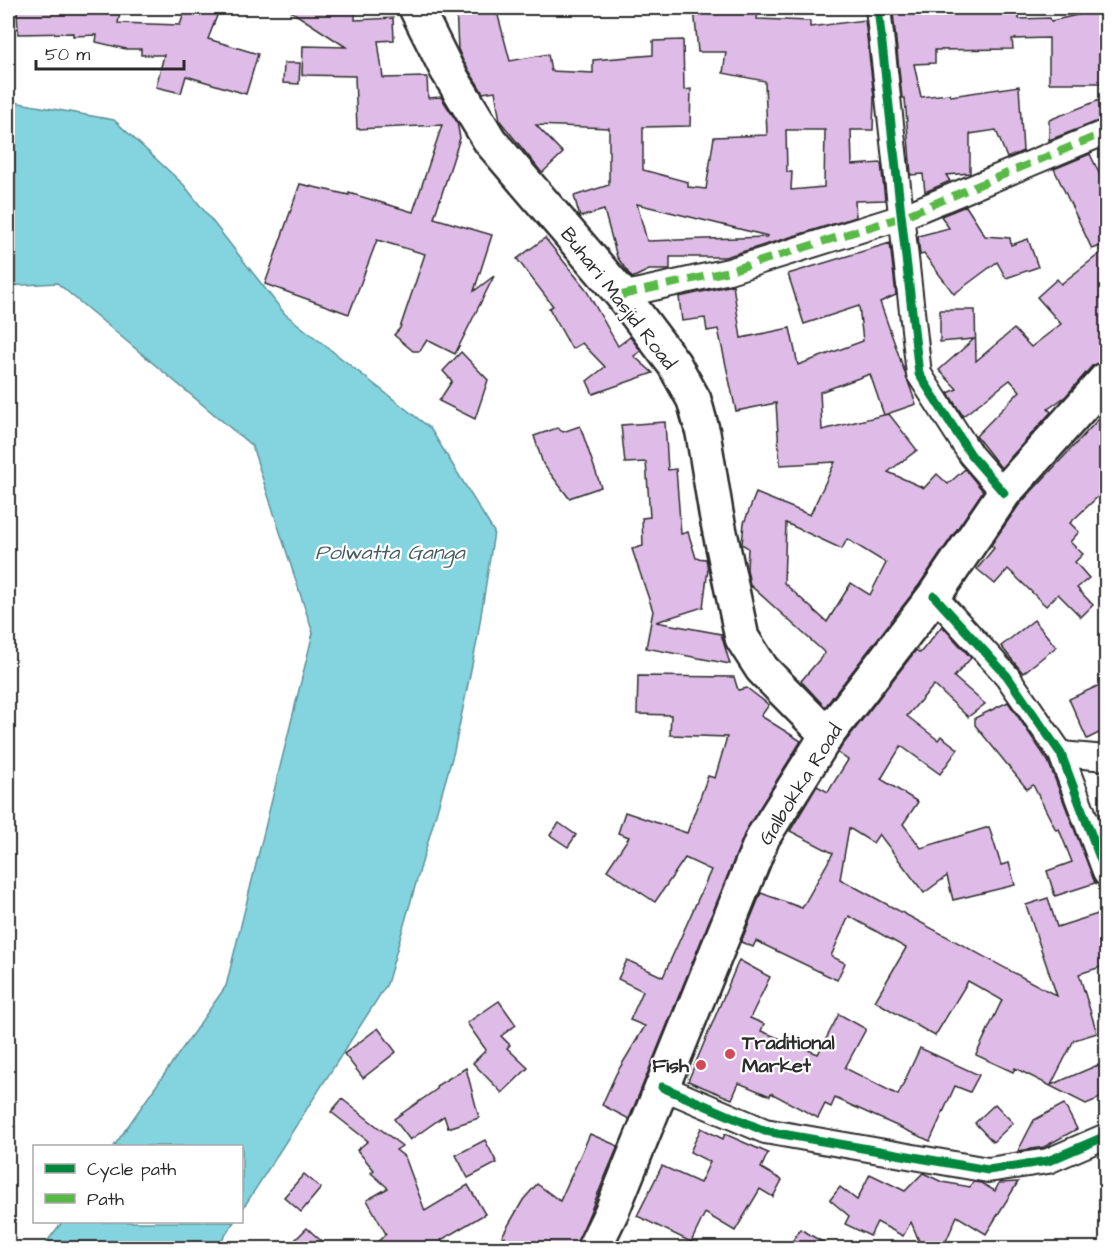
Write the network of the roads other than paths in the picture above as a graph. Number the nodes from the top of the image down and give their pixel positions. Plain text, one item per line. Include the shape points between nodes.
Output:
1 (416, 8) edge
2 (878, 8) edge
3 (1107, 132) edge
4 (902, 217) junction
5 (622, 295) junction
6 (1107, 379) edge
7 (1004, 493) junction
8 (934, 596) junction
9 (827, 735) junction
10 (1061, 754) junction
11 (1107, 758) edge
12 (1107, 874) edge
13 (662, 1087) junction
14 (1107, 1136) edge
15 (594, 1248) edge

1 - 5 main road, Buhari Masjid Road via 447,70 490,141
2 - 4 street
3 - 4 street
4 - 5 street via 729,271
4 - 7 street via 919,374 971,455
5 - 9 main road, Buhari Masjid Road via 674,364 694,400 742,638 762,669
6 - 7 main road, Galbokka Road
7 - 8 main road, Galbokka Road
8 - 9 main road, Galbokka Road
8 - 10 street via 1007,676
9 - 13 main road, Galbokka Road via 763,837
10 - 11 street
10 - 12 street
13 - 14 street via 765,1131 988,1170 1048,1161
13 - 15 main road, Galbokka Road

